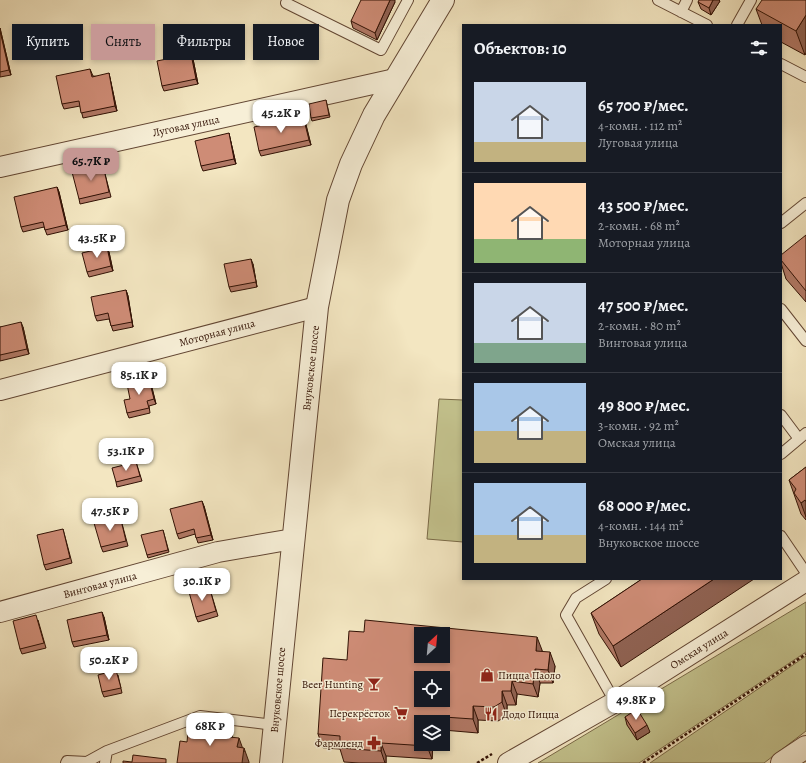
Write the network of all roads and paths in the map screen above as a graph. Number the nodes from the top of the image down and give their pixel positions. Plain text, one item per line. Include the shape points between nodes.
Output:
1 (408, 0) edge
2 (658, 0) edge
3 (687, 0) edge
4 (751, 0) edge
5 (438, 2) edge
6 (286, 3) dead end
7 (681, 12) junction
8 (705, 24) edge
9 (738, 24) edge
10 (782, 65) edge
11 (806, 77) edge
12 (395, 79) junction
13 (0, 167) edge
14 (806, 203) edge
15 (782, 222) edge
16 (317, 307) junction
17 (783, 315) edge
18 (806, 341) edge
19 (0, 390) edge
20 (782, 416) edge
21 (802, 436) edge
22 (782, 453) edge
23 (782, 537) edge
24 (293, 539) junction
25 (806, 573) edge
26 (604, 580) edge
27 (806, 581) edge
28 (0, 612) edge
29 (806, 654) edge
30 (615, 702) junction
31 (274, 725) junction
32 (806, 747) edge
33 (107, 751) junction
34 (66, 763) edge
35 (105, 763) edge
36 (271, 763) edge
37 (508, 763) edge
38 (643, 763) edge
39 (782, 763) edge

1 - 6 lane via 381,50
2 - 7 lane
3 - 7 lane
4 - 9 lane
5 - 12 street, Внуковское шоссе
7 - 8 lane
10 - 11 lane
12 - 13 street, Луговая улица
12 - 16 street, Внуковское шоссе via 374,115 344,182 338,200
14 - 15 lane
16 - 19 street, Моторная улица
16 - 24 street, Внуковское шоссе
17 - 18 lane
20 - 21 lane
21 - 22 lane
23 - 25 lane
24 - 28 street, Винтовая улица via 218,552
24 - 31 street, Внуковское шоссе
26 - 30 lane via 576,598 566,615
27 - 30 street, Омская улица
29 - 38 path
30 - 37 street, Омская улица
31 - 33 lane via 200,716
31 - 36 street, Внуковское шоссе
32 - 39 street
33 - 34 lane via 87,762
33 - 35 lane

